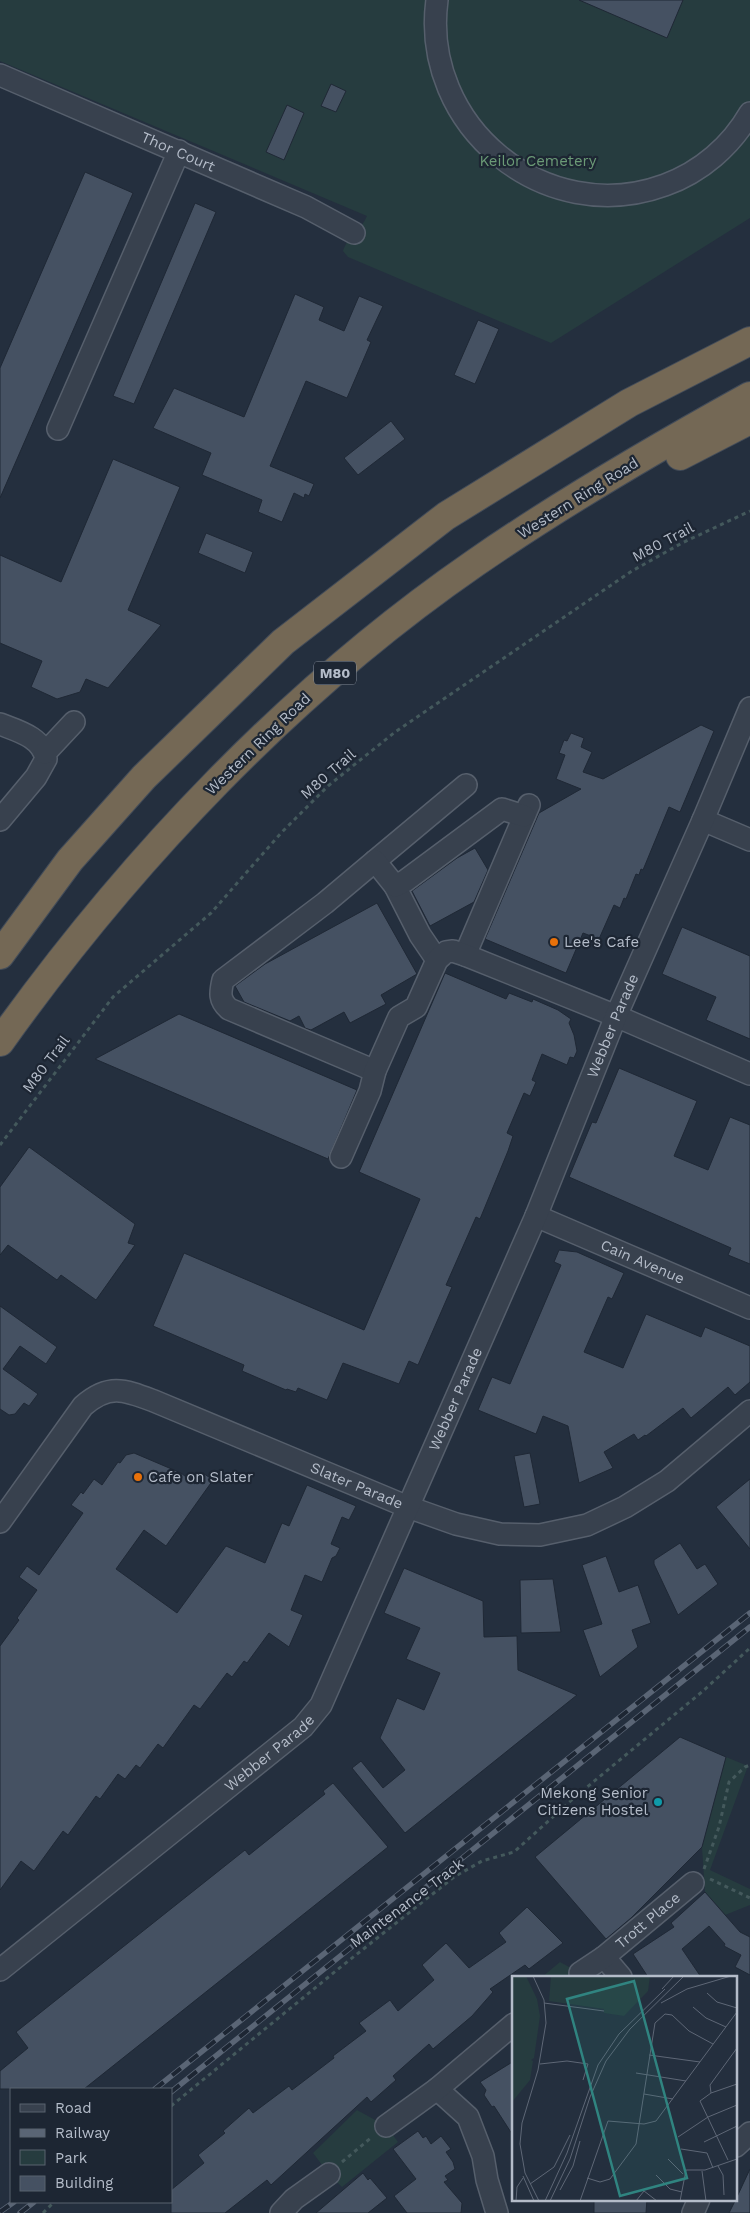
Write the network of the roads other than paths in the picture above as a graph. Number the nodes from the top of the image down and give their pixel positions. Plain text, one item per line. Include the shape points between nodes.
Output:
1 (437, 0) edge
2 (0, 75) edge
3 (750, 113) edge
4 (179, 151) junction
5 (354, 233) dead end
6 (750, 331) edge
7 (750, 341) edge
8 (750, 396) edge
9 (629, 404) junction
10 (750, 420) edge
11 (58, 430) dead end
12 (474, 563) junction
13 (750, 708) edge
14 (74, 722) dead end
15 (0, 724) edge
16 (45, 753) junction
17 (466, 785) dead end
18 (0, 820) edge
19 (703, 820) junction
20 (750, 840) edge
21 (375, 861) junction
22 (395, 886) junction
23 (0, 955) edge
24 (465, 955) junction
25 (437, 960) junction
26 (616, 1016) junction
27 (0, 1042) edge
28 (375, 1071) junction
29 (750, 1074) edge
30 (341, 1157) dead end
31 (536, 1216) junction
32 (750, 1308) edge
33 (750, 1411) edge
34 (408, 1507) junction
35 (0, 1522) edge
36 (693, 1883) dead end
37 (604, 1957) junction
38 (0, 1970) edge
39 (580, 1973) dead end
40 (620, 1976) edge
41 (512, 2026) edge
42 (437, 2089) junction
43 (386, 2126) road end
44 (750, 2133) edge
45 (738, 2144) edge
46 (329, 2174) road end
47 (698, 2200) edge
48 (281, 2213) edge
49 (497, 2213) edge
50 (693, 2213) edge

1 - 3 street via 438,62 464,120 506,162 562,190 605,196 624,195 679,180 722,149
2 - 4 street, Thor Court
4 - 5 street, Thor Court via 306,207
4 - 11 street
6 - 9 highway
7 - 9 highway
8 - 12 highway, Western Ring Road / M80 via 624,468
9 - 23 highway via 446,516 283,642 144,777 70,860
10 - 12 highway
12 - 27 highway, Western Ring Road / M80 via 325,680 238,759 103,909
13 - 19 street, Webber Parade
14 - 16 street
15 - 16 street via 35,740
16 - 18 street via 44,763 36,777
17 - 21 street
19 - 20 street
19 - 26 street, Webber Parade
21 - 22 street
21 - 28 street via 223,980 220,992 221,1002 229,1009
22 - 24 street via 502,809 527,810
22 - 25 street
24 - 25 street via 446,952
24 - 26 street
25 - 28 street via 416,1007 399,1017
26 - 29 street
26 - 31 street, Webber Parade
28 - 30 street via 370,1091
31 - 32 street, Cain Avenue
31 - 34 street, Webber Parade
33 - 34 street, Slater Parade via 667,1481 587,1526 540,1536 500,1534 456,1524
34 - 35 street, Slater Parade via 154,1401 119,1390 104,1392 83,1406
34 - 38 street, Webber Parade via 321,1705 312,1718
36 - 37 street, Trott Place
37 - 39 street, Trott Place
37 - 40 street, Trott Place
41 - 42 street
42 - 43 street
42 - 49 street via 468,2117 483,2156
44 - 45 street
46 - 48 street via 294,2199
47 - 50 street

